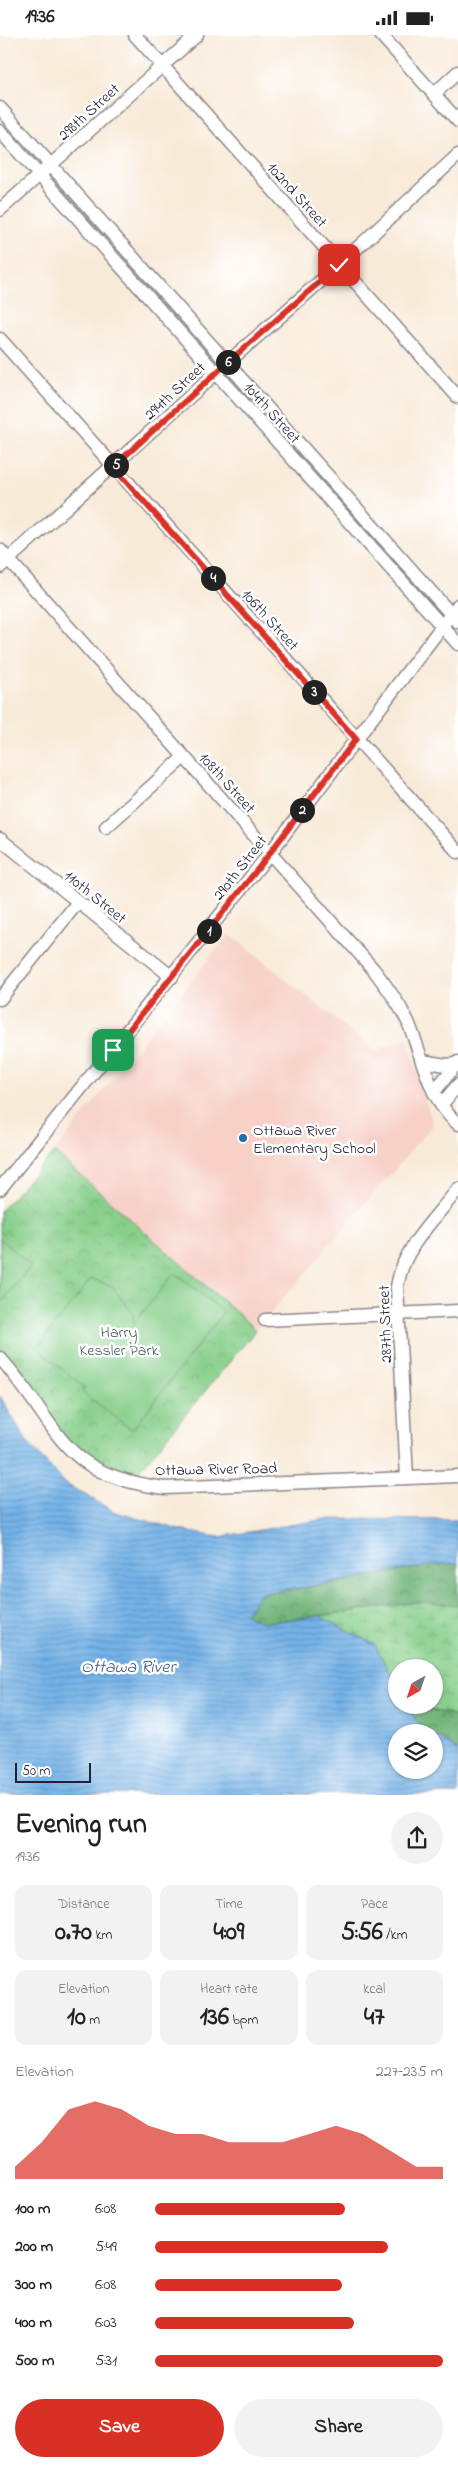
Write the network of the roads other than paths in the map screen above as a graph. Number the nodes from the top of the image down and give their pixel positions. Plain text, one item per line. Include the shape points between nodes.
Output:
1 (135, 35) edge
2 (197, 35) edge
3 (380, 35) edge
4 (162, 66) junction
5 (458, 72) edge
6 (434, 94) junction
7 (0, 109) edge
8 (458, 121) edge
9 (0, 131) edge
10 (458, 155) edge
11 (51, 165) junction
12 (40, 175) junction
13 (0, 211) edge
14 (339, 265) junction
15 (141, 266) junction
16 (129, 276) junction
17 (0, 339) edge
18 (227, 363) junction
19 (216, 373) junction
20 (458, 397) edge
21 (113, 467) junction
22 (343, 493) junction
23 (332, 503) junction
24 (3, 559) edge
25 (456, 614) edge
26 (442, 626) junction
27 (458, 644) edge
28 (356, 739) junction
29 (184, 757) junction
30 (106, 827) dead end
31 (0, 839) edge
32 (458, 852) edge
33 (270, 853) junction
34 (78, 902) junction
35 (172, 977) junction
36 (0, 999) edge
37 (422, 1061) junction
38 (457, 1063) edge
39 (458, 1085) edge
40 (434, 1092) junction
41 (442, 1105) junction
42 (458, 1124) edge
43 (0, 1189) edge
44 (458, 1189) edge
45 (458, 1311) edge
46 (399, 1315) junction
47 (265, 1321) dead end
48 (0, 1358) edge
49 (458, 1476) edge
50 (406, 1478) junction

1 - 4 street, 102nd Street
2 - 4 street, 298th Street
3 - 6 street
4 - 11 street, 298th Street
4 - 14 street, 102nd Street
5 - 6 street
6 - 8 street
7 - 11 street, 104th Street
9 - 12 street, 104th Street
10 - 14 street, 294th Street
11 - 12 street, 298th Street
11 - 15 street, 104th Street
12 - 13 street, 298th Street
12 - 16 street, 104th Street
14 - 18 street, 294th Street
14 - 20 street, 102nd Street
15 - 16 street
15 - 18 street, 104th Street
16 - 19 street, 104th Street
17 - 21 street, 106th Street
18 - 19 street, 294th Street
18 - 22 street, 104th Street
19 - 21 street, 294th Street
19 - 23 street, 104th Street
21 - 24 street, 294th Street
21 - 28 street, 106th Street
22 - 23 street
22 - 25 street, 104th Street
23 - 26 street, 104th Street
24 - 29 street, 108th Street
25 - 26 street, 290th Street
26 - 27 street, 104th Street
26 - 28 street, 290th Street
28 - 32 street, 106th Street
28 - 33 street, 290th Street
29 - 30 street
29 - 33 street, 108th Street
31 - 34 street, 110th Street
33 - 35 street, 290th Street
33 - 37 street, 108th Street via 393,994 408,1022
34 - 35 street, 110th Street
34 - 36 street
35 - 43 street, 290th Street
37 - 38 street via 446,1065
37 - 40 street, 108th Street
38 - 40 street
39 - 41 street
40 - 41 street, 108th Street
41 - 42 street, 108th Street
44 - 46 street, 287th Street via 408,1251 400,1268 397,1287
45 - 46 street
46 - 47 street
46 - 50 street, 287th Street
48 - 50 street, Ottawa River Road via 69,1450 107,1475 133,1484 165,1488
49 - 50 street, Ottawa River Road

